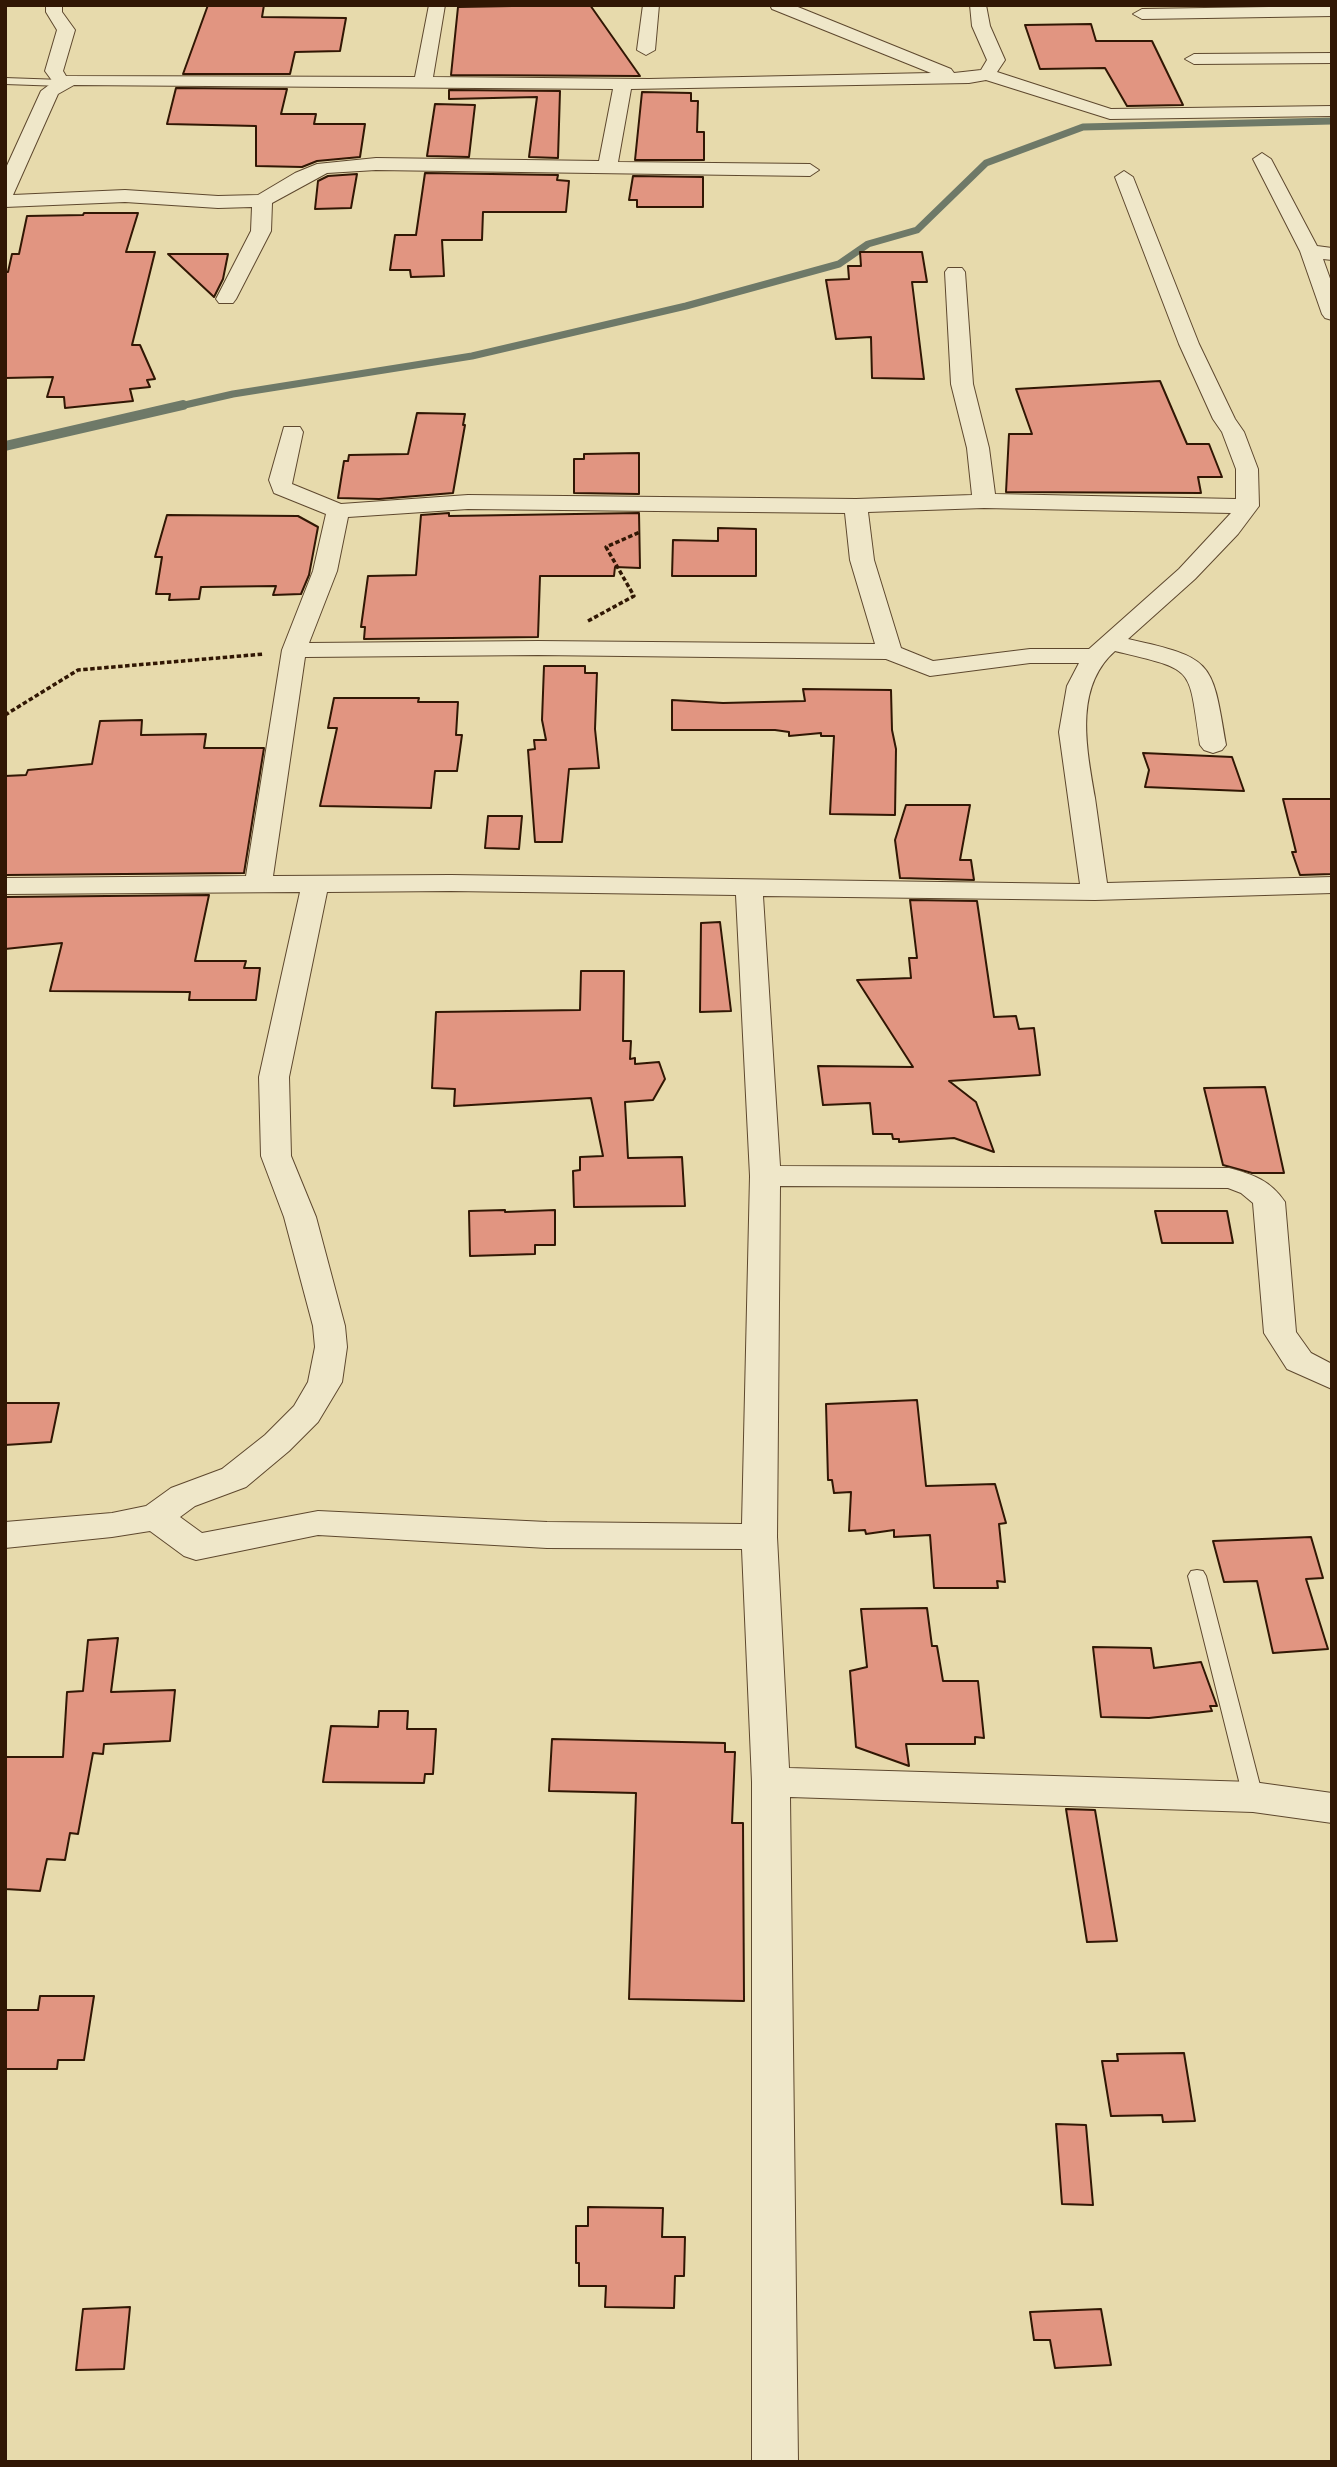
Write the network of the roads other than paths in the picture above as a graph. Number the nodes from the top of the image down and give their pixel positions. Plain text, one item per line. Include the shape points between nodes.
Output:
1 (54, 5) edge
2 (437, 5) edge
3 (651, 5) edge
4 (778, 5) edge
5 (978, 5) edge
6 (1310, 8) edge
7 (1332, 11) edge
8 (1142, 14) dead end
9 (1328, 38) edge
10 (646, 50) dead end
11 (1332, 58) edge
12 (1195, 59) dead end
13 (987, 74) junction
14 (969, 78) junction
15 (5, 81) edge
16 (62, 83) junction
17 (623, 83) junction
18 (423, 84) junction
19 (1332, 111) edge
20 (1262, 159) dead end
21 (607, 168) junction
22 (810, 170) dead end
23 (1124, 177) dead end
24 (5, 192) edge
25 (5, 201) edge
26 (262, 201) junction
27 (1310, 251) junction
28 (1332, 254) edge
29 (955, 272) dead end
30 (226, 299) dead end
31 (1332, 314) edge
32 (292, 432) dead end
33 (984, 501) junction
34 (856, 506) junction
35 (1248, 506) junction
36 (338, 510) junction
37 (1103, 649) junction
38 (293, 650) junction
39 (890, 652) junction
40 (1213, 746) dead end
41 (315, 884) junction
42 (5, 886) edge
43 (258, 886) junction
44 (748, 886) junction
45 (1332, 886) edge
46 (1095, 892) junction
47 (765, 1176) junction
48 (1332, 1378) edge
49 (156, 1517) junction
50 (5, 1535) edge
51 (759, 1537) junction
52 (1197, 1577) dead end
53 (771, 1782) junction
54 (1254, 1797) junction
55 (1332, 1808) edge
56 (775, 2462) edge

1 - 16 street via 66,30 54,71
2 - 18 street
3 - 10 street
4 - 14 street via 939,72
5 - 13 street via 981,26 996,60
6 - 7 street
6 - 8 street
6 - 9 street
11 - 12 street
13 - 14 street
13 - 19 street via 1110,114
14 - 17 street
15 - 16 lane
16 - 18 street via 82,78
16 - 24 street via 50,91
17 - 18 street
17 - 21 street
20 - 27 street
21 - 22 street
21 - 26 street via 376,164 324,168
23 - 35 street via 1189,344 1247,469
25 - 26 street via 125,196
26 - 30 street via 261,231
27 - 28 street
27 - 31 street
29 - 33 street via 962,384 978,448
32 - 36 street via 282,488
33 - 34 street
33 - 35 street
34 - 36 street via 468,502
34 - 39 street via 862,560
35 - 37 street via 1187,573
36 - 38 street via 325,570
37 - 39 street via 930,669
37 - 40 street via 1163,655 1192,668 1203,683
37 - 46 street via 1079,686 1072,732
38 - 39 street
38 - 43 street
41 - 43 street
41 - 44 street
41 - 49 street via 274,1077 276,1156 300,1217 329,1326 325,1382 306,1414 256,1461 234,1478 183,1497
42 - 43 street
44 - 46 street
44 - 47 street
45 - 46 street
47 - 48 street via 1229,1178 1247,1183 1263,1191 1269,1202 1280,1333 1299,1362
47 - 51 street
49 - 50 street
49 - 51 street via 196,1547 318,1522 547,1535
51 - 53 street
52 - 54 lane
53 - 54 street
53 - 56 street
54 - 55 street

